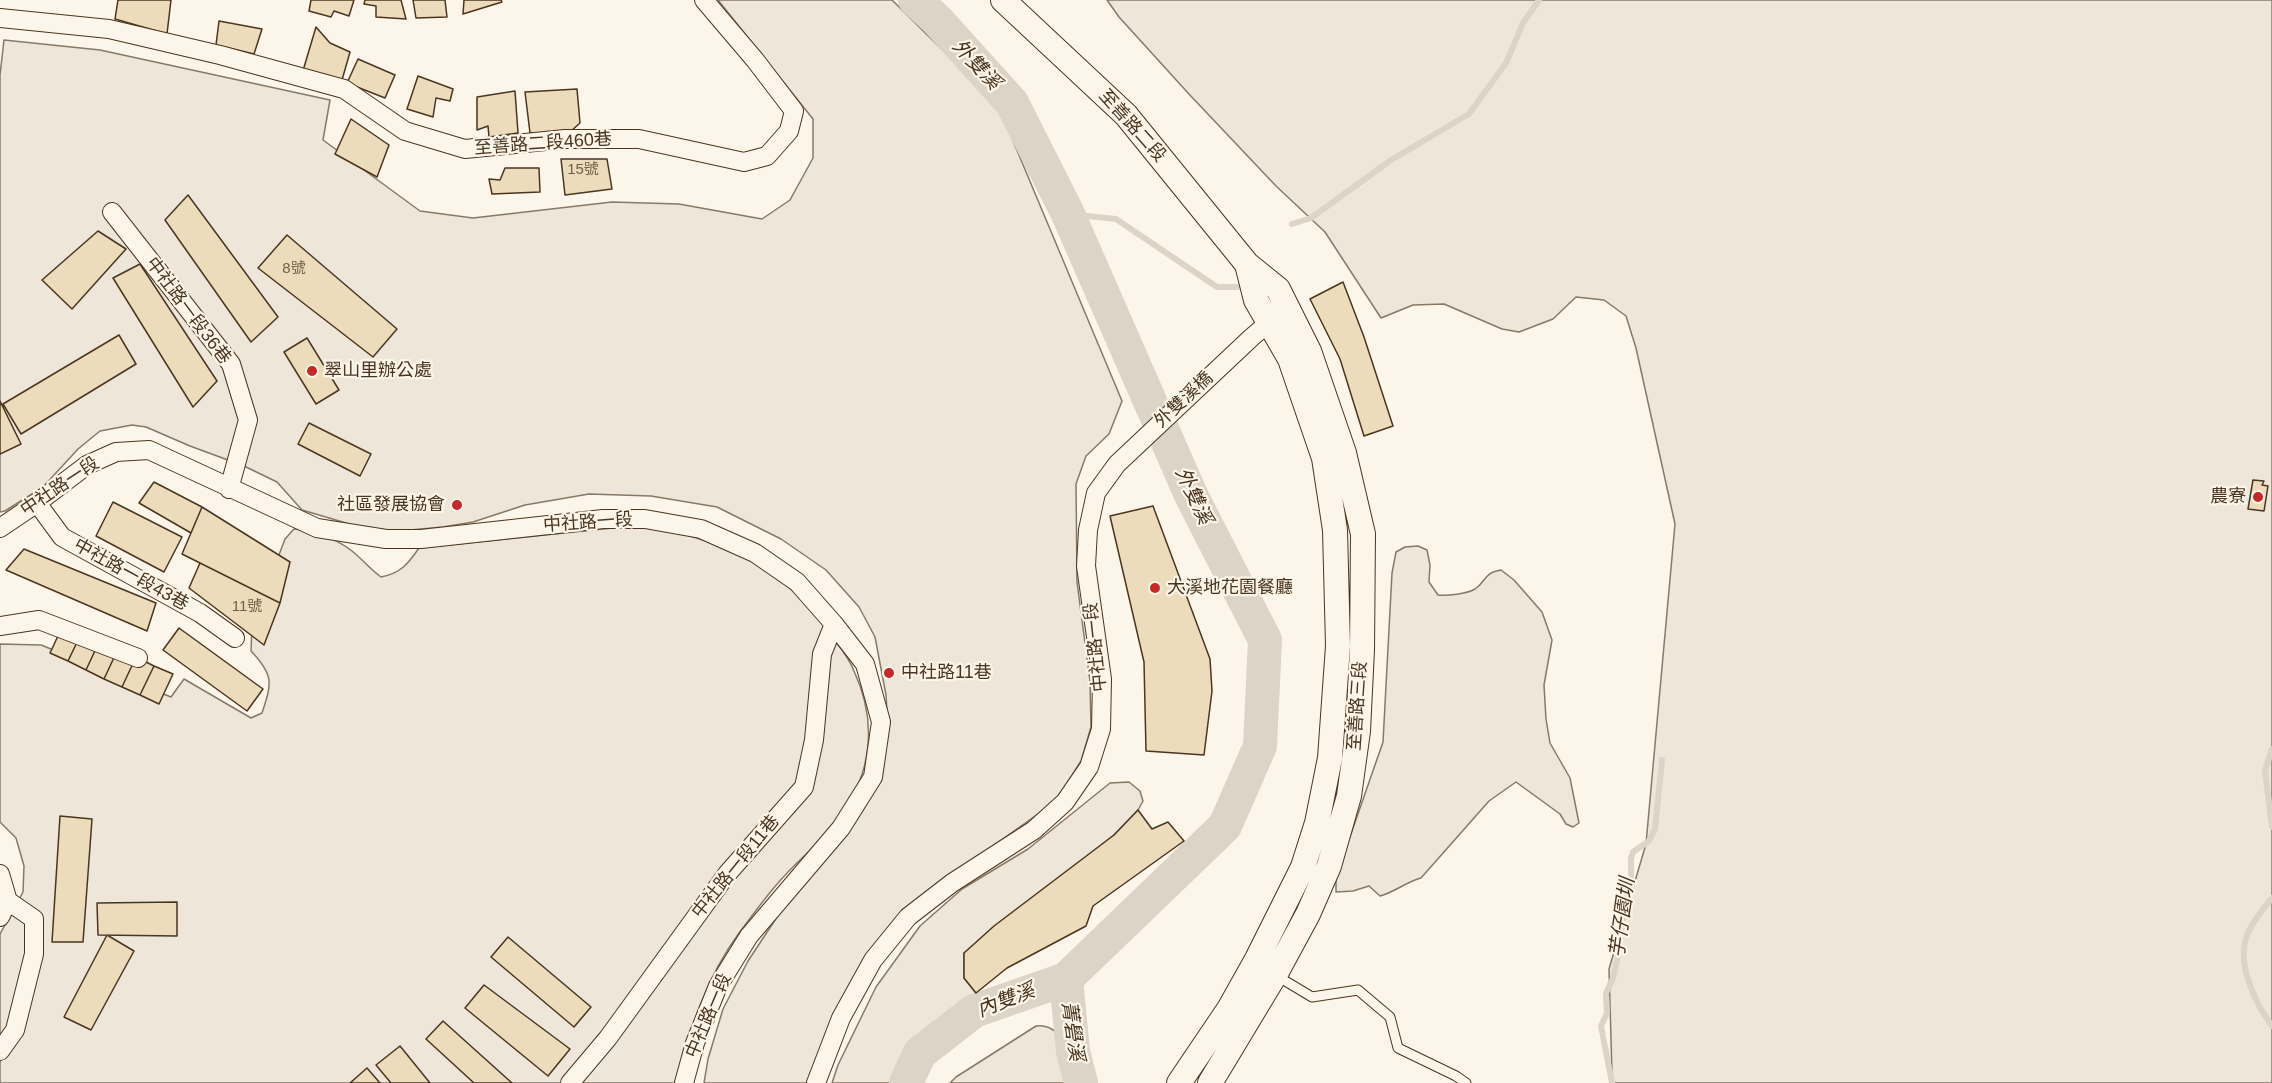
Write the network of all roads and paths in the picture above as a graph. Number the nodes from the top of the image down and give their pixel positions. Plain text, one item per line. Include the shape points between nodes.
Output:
1 (704, 0) edge
2 (1003, 0) edge
3 (0, 18) edge
4 (112, 212) dead end
5 (1247, 264) junction
6 (1288, 308) junction
7 (1260, 329) junction
8 (1117, 464) joint
9 (229, 489) junction
10 (37, 503) junction
11 (0, 528) edge
12 (834, 624) junction
13 (0, 626) edge
14 (235, 638) dead end
15 (138, 658) dead end
16 (0, 874) edge
17 (4, 909) edge
18 (1275, 975) junction
19 (0, 1051) edge
20 (570, 1083) edge
21 (684, 1083) edge
22 (816, 1083) edge
23 (1179, 1083) edge
24 (1209, 1083) edge
25 (1466, 1083) edge

1 - 3 street, 至善路二段460巷 via 794,111 789,131 767,156 744,162 639,139 565,139 465,149 405,131 344,89 109,29
2 - 5 street, 至善路二段 via 1126,115
4 - 9 street, 中社路一段36巷 via 231,364 248,420
5 - 6 street, 至善路二段 via 1278,290
5 - 7 street, 至善路二段
6 - 7 street
6 - 18 street, 至善路三段 via 1309,351 1344,453 1363,534 1362,650 1358,731 1349,796 1329,866
7 - 8 street, 外雙溪橋
7 - 23 street, 至善路三段 via 1290,359 1324,458 1335,530 1338,646 1330,758 1317,823 1303,867 1235,999
8 - 22 street, 中社路一段 via 1096,493 1088,530 1086,566 1102,680 1101,729 1089,767 1065,802 1034,830 908,917 862,979 841,1018
9 - 10 street, 中社路一段 via 148,450 116,452 87,465
9 - 12 street, 中社路一段 via 317,528 386,539 441,538 603,519 645,519 701,529 755,553 797,582
10 - 11 street, 中社路一段
10 - 14 street, 中社路一段43巷 via 62,537 200,613
12 - 20 street, 中社路一段11巷 via 822,654 814,740 804,787 727,874 608,1038
12 - 21 street, 中社路一段 via 865,664 881,722 873,777 841,828 749,936 717,986
13 - 15 street via 39,620
16 - 17 street
17 - 19 street via 34,919 34,954 15,1030
18 - 24 street, 至善路三段
18 - 25 lane via 1311,997 1358,990 1390,1017 1398,1048

